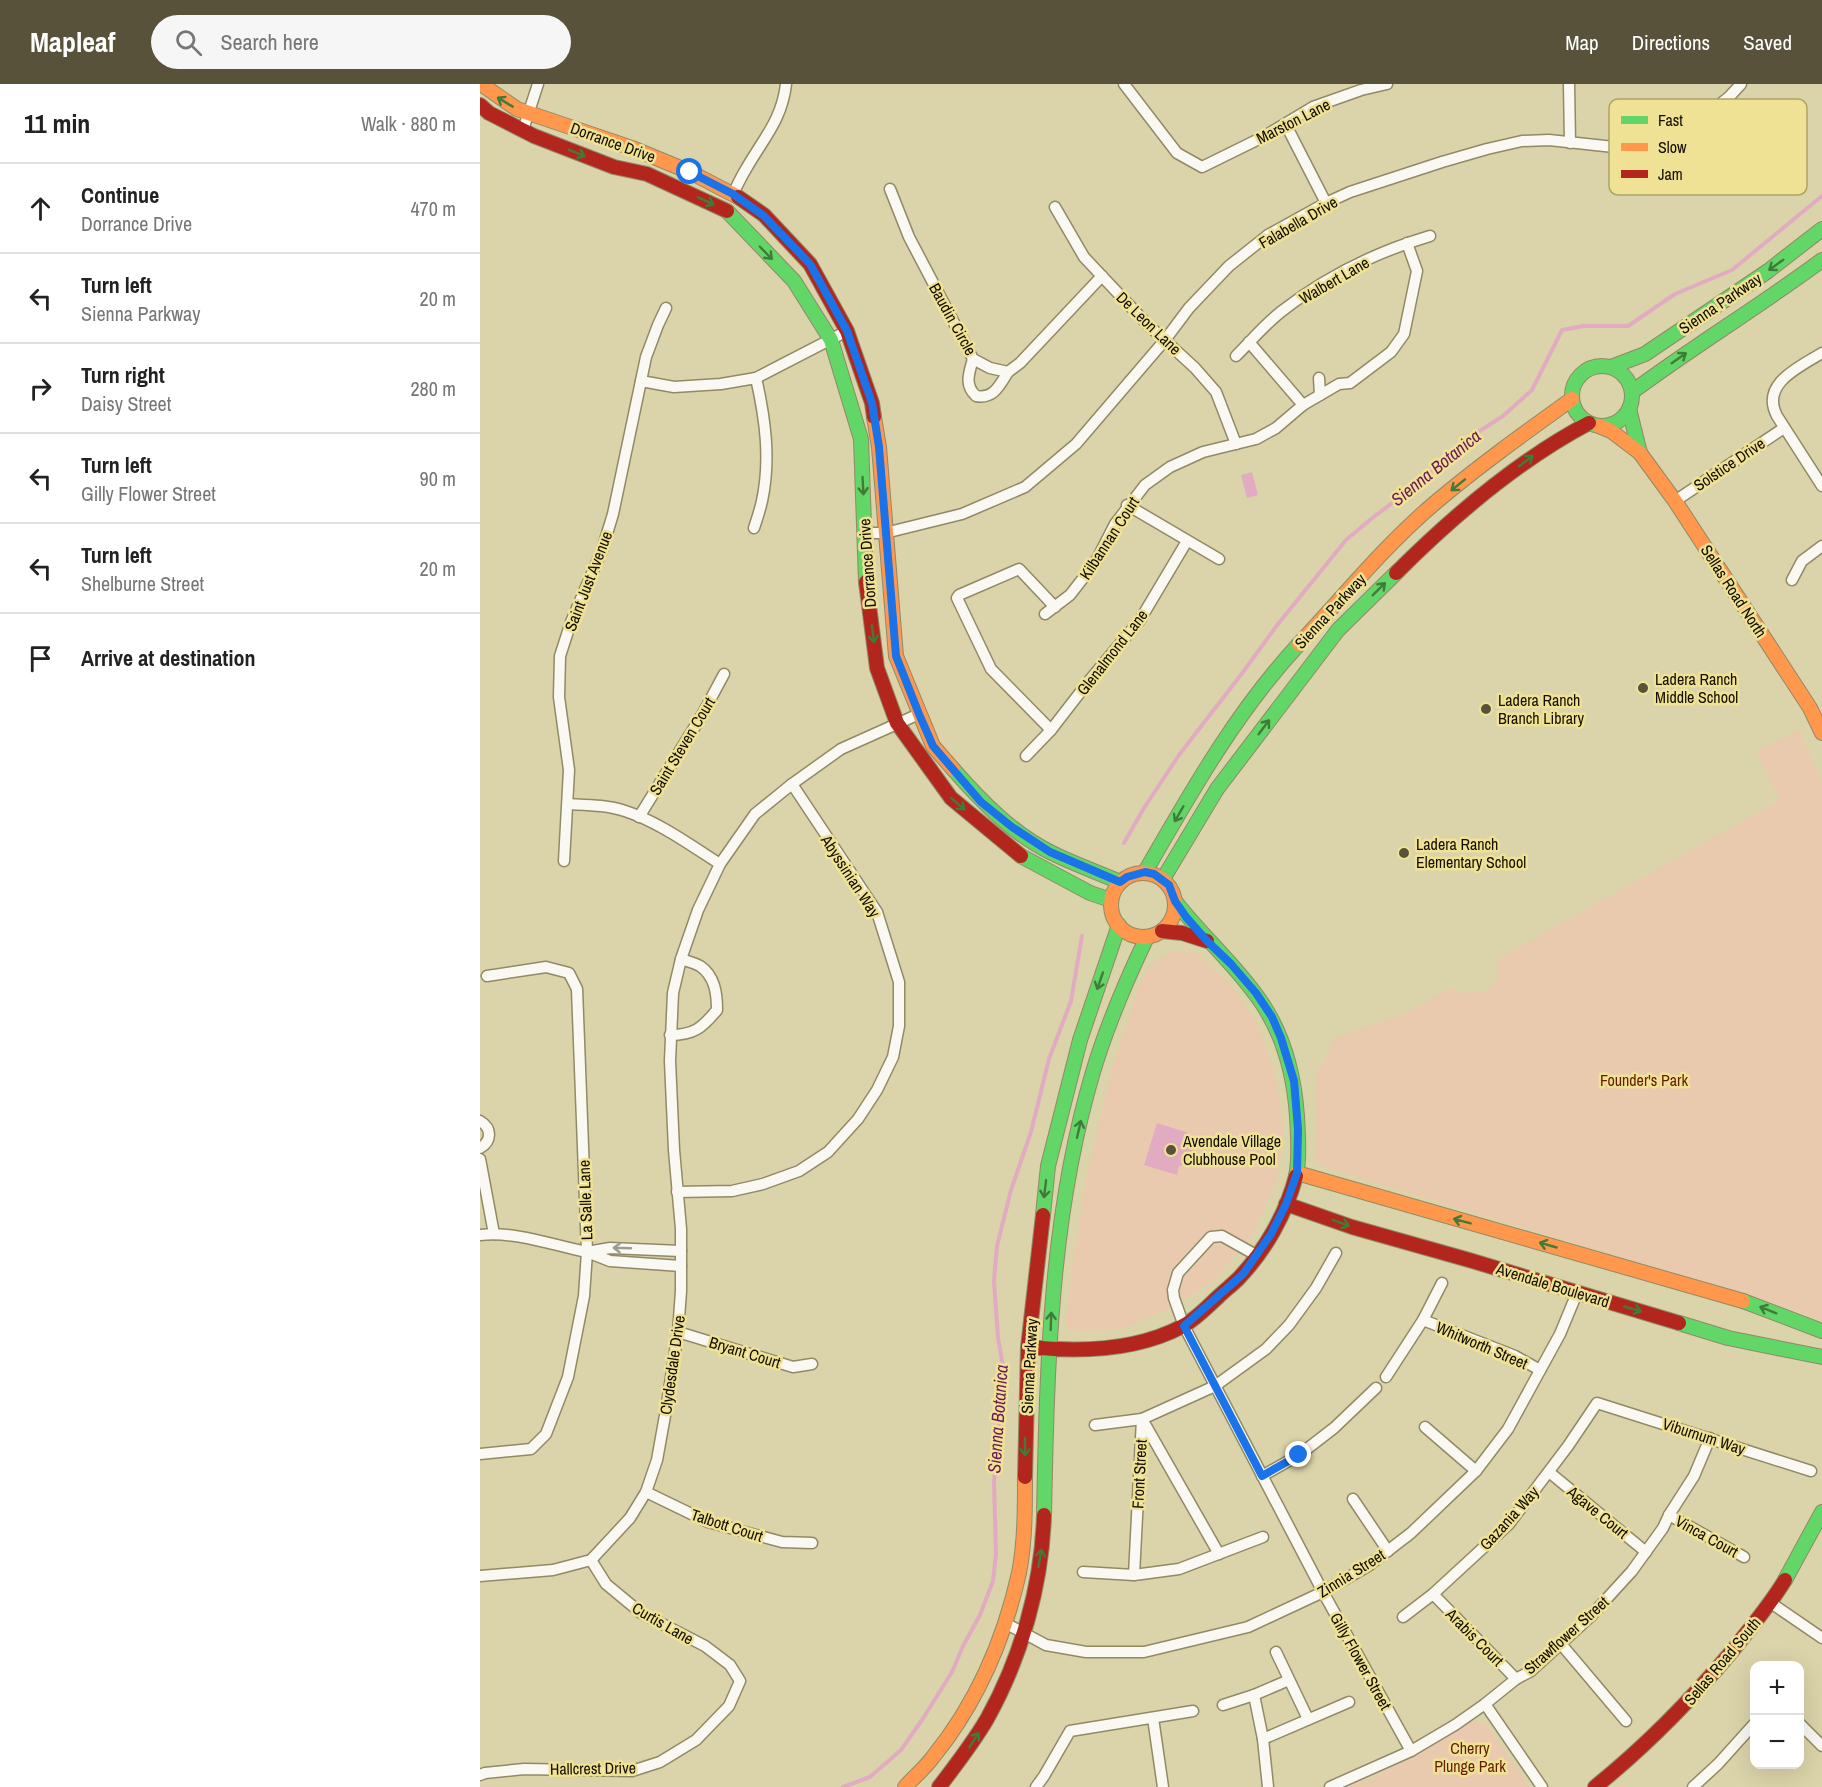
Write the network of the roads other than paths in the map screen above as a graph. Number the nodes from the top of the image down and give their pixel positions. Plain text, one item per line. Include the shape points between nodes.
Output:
1 (481, 84) edge
2 (538, 84) edge
3 (786, 84) edge
4 (1124, 84) edge
5 (1387, 84) edge
6 (1569, 84) edge
7 (1741, 84) edge
8 (1726, 99) edge
9 (480, 105) edge
10 (529, 115) junction
11 (1286, 124) junction
12 (523, 130) junction
13 (1570, 143) junction
14 (1609, 147) edge
15 (890, 189) dead end
16 (733, 194) junction
17 (1326, 203) junction
18 (1055, 207) dead end
19 (726, 210) junction
20 (1822, 229) edge
21 (1430, 236) dead end
22 (1407, 243) junction
23 (1822, 260) edge
24 (1102, 276) junction
25 (666, 308) dead end
26 (847, 331) junction
27 (831, 340) junction
28 (1165, 340) junction
29 (1249, 342) junction
30 (1822, 353) edge
31 (1236, 356) dead end
32 (973, 359) junction
33 (1611, 367) junction
34 (1008, 372) junction
35 (756, 378) junction
36 (1319, 378) dead end
37 (641, 381) junction
38 (1632, 393) junction
39 (1320, 395) junction
40 (1572, 399) junction
41 (1303, 405) junction
42 (1629, 409) junction
43 (1594, 425) junction
44 (1784, 428) junction
45 (1236, 444) junction
46 (1640, 453) junction
47 (1822, 486) edge
48 (1675, 501) junction
49 (1127, 505) junction
50 (754, 528) dead end
51 (865, 533) junction
52 (885, 533) junction
53 (1187, 541) junction
54 (1822, 546) edge
55 (1219, 559) dead end
56 (1792, 579) dead end
57 (1055, 607) junction
58 (1045, 614) dead end
59 (724, 674) dead end
60 (1816, 705) edge
61 (919, 714) junction
62 (897, 723) junction
63 (1051, 730) junction
64 (1822, 733) edge
65 (1026, 756) dead end
66 (792, 784) junction
67 (568, 804) junction
68 (639, 817) junction
69 (564, 861) dead end
70 (720, 864) junction
71 (1145, 872) junction
72 (1163, 879) junction
73 (1120, 882) junction
74 (1111, 900) junction
75 (1175, 901) junction
76 (1119, 925) junction
77 (1162, 931) junction
78 (1147, 937) junction
79 (1207, 941) junction
80 (681, 959) junction
81 (487, 976) dead end
82 (670, 1035) junction
83 (480, 1121) edge
84 (480, 1148) edge
85 (480, 1159) edge
86 (1297, 1173) junction
87 (677, 1192) junction
88 (1286, 1204) junction
89 (494, 1234) junction
90 (480, 1235) edge
91 (681, 1251) junction
92 (587, 1252) junction
93 (1336, 1253) dead end
94 (1257, 1255) junction
95 (681, 1266) junction
96 (1442, 1283) dead end
97 (1576, 1293) junction
98 (1423, 1320) junction
99 (1184, 1326) junction
100 (1822, 1331) edge
101 (678, 1332) junction
102 (1028, 1347) junction
103 (1050, 1349) junction
104 (1822, 1357) edge
105 (812, 1364) dead end
106 (1540, 1370) junction
107 (1386, 1377) dead end
108 (1215, 1386) junction
109 (1376, 1388) dead end
110 (1597, 1403) joint
111 (1142, 1419) junction
112 (1095, 1425) dead end
113 (1425, 1427) dead end
114 (1710, 1438) junction
115 (480, 1454) edge
116 (1476, 1471) junction
117 (1811, 1471) dead end
118 (1549, 1472) junction
119 (1262, 1476) junction
120 (646, 1492) junction
121 (1353, 1499) dead end
122 (1822, 1512) edge
123 (1669, 1515) junction
124 (1263, 1537) dead end
125 (812, 1543) dead end
126 (1388, 1551) junction
127 (1646, 1552) junction
128 (1219, 1554) junction
129 (1744, 1557) dead end
130 (591, 1560) junction
131 (1083, 1572) dead end
132 (1134, 1575) junction
133 (480, 1576) edge
134 (1323, 1592) junction
135 (1433, 1594) junction
136 (1771, 1603) junction
137 (1403, 1617) dead end
138 (1005, 1623) junction
139 (1022, 1632) junction
140 (1822, 1638) edge
141 (1561, 1644) junction
142 (1276, 1652) dead end
143 (1516, 1679) junction
144 (1289, 1680) junction
145 (740, 1681) joint
146 (1254, 1695) junction
147 (1349, 1702) dead end
148 (1485, 1704) junction
149 (1223, 1705) dead end
150 (1193, 1711) dead end
151 (1153, 1718) junction
152 (1308, 1719) junction
153 (1626, 1722) dead end
154 (1750, 1729) edge
155 (1804, 1729) edge
156 (1263, 1739) junction
157 (1822, 1746) edge
158 (1411, 1751) junction
159 (480, 1775) edge
160 (1334, 1786) edge
161 (905, 1787) edge
162 (939, 1787) edge
163 (1036, 1787) edge
164 (1163, 1787) edge
165 (1268, 1787) edge
166 (1542, 1787) edge
167 (1595, 1787) edge
168 (1693, 1787) edge

10 -> 1 street, Dorrance Drive
2 - 10 street
3 - 16 street via 774,126
4 - 11 street, Marston Lane via 1177,153 1202,167
5 - 11 street, Marston Lane via 1313,107
6 - 13 street
7 - 8 street, Falabella Drive
9 - 12 street, Dorrance Drive
10 - 12 street
10 - 16 street, Dorrance Drive via 632,148
11 - 17 street
12 -> 19 street, Dorrance Drive via 614,167 647,174
13 - 14 street, Falabella Drive
13 - 17 street, Falabella Drive via 1522,141 1487,149
15 - 32 street, Baudin Circle via 909,237
16 - 19 street
16 - 26 street, Dorrance Drive via 764,216 810,264
17 - 28 street, Falabella Drive via 1268,235 1229,266
18 - 24 street, De Leon Lane via 1084,257
19 -> 27 street, Dorrance Drive via 794,281
20 -> 33 street, Sienna Parkway via 1768,271 1644,354
21 - 22 street, Walbert Lane
22 - 29 street, Walbert Lane via 1357,263 1316,286 1280,312
22 - 39 street, Kilbannan Court via 1417,271 1404,334 1391,352 1350,383 1339,384
38 -> 23 street, Sienna Parkway
24 - 28 street, De Leon Lane
24 - 34 street
25 - 37 street, Saint Just Avenue via 646,357
26 - 27 street
26 - 52 street, Dorrance Drive via 872,403
27 - 35 street
27 -> 51 street, Dorrance Drive via 861,439
28 - 45 street, De Leon Lane via 1216,392
28 - 52 street, Falabella Drive via 1076,444 1025,487 962,514
29 - 31 street, Walbert Lane
29 - 41 street
30 - 44 street via 1779,383 1772,396 1772,408
32 - 34 street, Baudin Circle
32 - 34 street via 967,379 976,396 989,396
33 - 38 street via 1625,377
33 - 40 street, Sienna Parkway via 1601,365 1582,372 1572,389
35 - 37 street via 674,387
35 - 50 street via 766,439 762,501
36 - 39 street
37 - 67 street, Saint Just Avenue via 613,514 561,656 559,697 569,770
38 - 42 street
39 - 41 street, Kilbannan Court
40 - 43 street via 1580,417
40 -> 71 street, Sienna Parkway via 1435,504 1391,545 1273,672 1208,763
41 - 45 street, Kilbannan Court via 1276,428
42 - 43 street, Sienna Parkway via 1619,421
42 - 46 street, Sellas Road North
43 - 46 street, Sellas Road North via 1611,431
72 -> 43 street, Sienna Parkway via 1217,789 1338,630 1459,514 1538,452 1566,435
44 - 47 street
44 - 48 street, Solstice Drive
45 - 49 street, Kilbannan Court via 1203,452 1170,467 1145,485
46 - 48 street, Sellas Road North
48 - 60 street, Sellas Road North
49 - 53 street
49 - 57 street, Kilbannan Court via 1095,563 1070,595
51 - 52 street, Falabella Drive
51 -> 62 street, Dorrance Drive via 866,583 877,668
52 - 61 street, Dorrance Drive via 896,656
53 - 55 street
53 - 63 street, Glenalmond Lane via 1140,620
54 - 56 street via 1802,561
57 - 58 street, Kilbannan Court
57 - 63 street via 1018,568 957,598 991,669
59 - 68 street, Saint Steven Court
60 - 64 street, Sellas Road North
61 - 62 street, Clydesdale Drive
61 - 73 street, Dorrance Drive via 933,746 981,802 1050,852
62 - 66 street, Clydesdale Drive via 841,749
62 -> 74 street, Dorrance Drive via 951,798 993,834 1019,855
63 - 65 street, Glenalmond Lane
66 - 70 street, Clydesdale Drive via 755,814
66 - 87 street, Abyssinian Way via 877,912 899,982 899,1026 893,1057 878,1090 858,1119 828,1152 799,1172 732,1191
67 - 68 street via 624,810
67 - 69 street, Saint Just Avenue
68 - 70 street
70 - 80 street, Clydesdale Drive via 698,909
71 - 72 street
71 - 73 street
72 - 75 street
73 - 74 street
74 - 76 street via 1112,913
75 - 77 street via 1173,917
75 - 79 street
76 - 78 street via 1126,932
76 -> 102 street, Sienna Parkway via 1080,1040 1048,1166
77 - 78 street
77 - 79 street
103 -> 78 street, Sienna Parkway via 1065,1189 1091,1078 1117,999
79 - 86 street via 1256,993 1281,1038 1294,1081
80 - 82 street, Clydesdale Drive via 673,993
80 - 82 street via 700,966 711,979 717,994 717,1010 696,1031
81 - 92 street, La Salle Lane via 546,967 570,973 577,989
82 - 87 street, Clydesdale Drive
83 - 84 street via 489,1134
85 - 89 street
86 - 88 street
100 -> 86 street via 1745,1301
87 - 91 street, Clydesdale Drive
88 - 94 street
88 -> 97 street, Avendale Boulevard
89 - 90 street
89 - 92 street
91 -> 92 street via 610,1248
91 - 95 street, Clydesdale Drive
92 - 95 street via 610,1261
92 - 115 street, La Salle Lane via 585,1296 568,1377 546,1434 531,1449
93 - 108 street via 1289,1325 1266,1349
94 - 99 street via 1243,1274
94 - 99 street, Gilly Flower Street via 1222,1236 1211,1237 1201,1246 1178,1273 1173,1290
95 - 101 street, Clydesdale Drive
96 - 98 street
97 -> 104 street, Avendale Boulevard via 1728,1338
97 - 106 street, Zinnia Street
98 - 106 street, Whitworth Street via 1515,1356
98 - 107 street
99 - 103 street via 1117,1347
99 - 108 street, Gilly Flower Street
101 - 105 street, Bryant Court via 793,1367
101 - 120 street, Clydesdale Drive via 657,1460
102 - 103 street
102 -> 138 street, Sienna Parkway via 1025,1518 1019,1571
139 -> 103 street, Sienna Parkway via 1035,1588 1042,1543
106 - 116 street, Zinnia Street via 1508,1429
108 - 111 street
108 - 119 street, Gilly Flower Street
109 - 119 street via 1299,1455
110 - 114 street, Viburnum Way
110 - 118 street, Gazania Way
111 - 112 street
111 - 128 street, Front Street
111 - 132 street, Front Street
113 - 116 street
114 - 117 street, Viburnum Way
114 - 123 street, Strawflower Street via 1694,1476
116 - 126 street, Zinnia Street
118 - 127 street, Agave Court
118 - 135 street, Gazania Way via 1509,1524
119 - 134 street, Gilly Flower Street
120 - 125 street, Talbott Court via 708,1522 782,1542
120 - 130 street, Clydesdale Drive via 630,1518
121 - 126 street
122 - 136 street, Sellas Road South
123 - 127 street, Strawflower Street
123 - 129 street, Vinca Court
124 - 128 street
126 - 134 street, Zinnia Street
127 - 141 street, Strawflower Street
128 - 132 street via 1179,1569
130 - 133 street via 553,1570
130 - 145 street, Curtis Lane via 606,1584 641,1613 705,1646 730,1665
131 - 132 street
134 - 139 street, Zinnia Street via 1248,1627 1144,1652 1086,1652 1046,1645
134 - 158 street, Gilly Flower Street
135 - 137 street, Gazania Way
135 - 143 street, Arabis Court
136 - 140 street
136 - 167 street, Sellas Road South via 1677,1715
138 - 139 street, Zinnia Street
138 - 161 street, Sienna Parkway via 987,1672 963,1715 933,1758
162 -> 139 street, Sienna Parkway via 993,1708
141 - 143 street, Strawflower Street
141 - 153 street
142 - 144 street
143 - 148 street, Strawflower Street
144 - 146 street
144 - 152 street
145 - 159 street, Hallcrest Drive via 729,1706 696,1740 660,1762 632,1771 524,1769
146 - 149 street
146 - 156 street
147 - 152 street
148 - 158 street, Strawflower Street
148 - 166 street
150 - 151 street
151 - 163 street via 1070,1731
151 - 164 street
152 - 156 street
154 - 168 street
155 - 157 street
156 - 165 street
158 - 160 street, Strawflower Street

